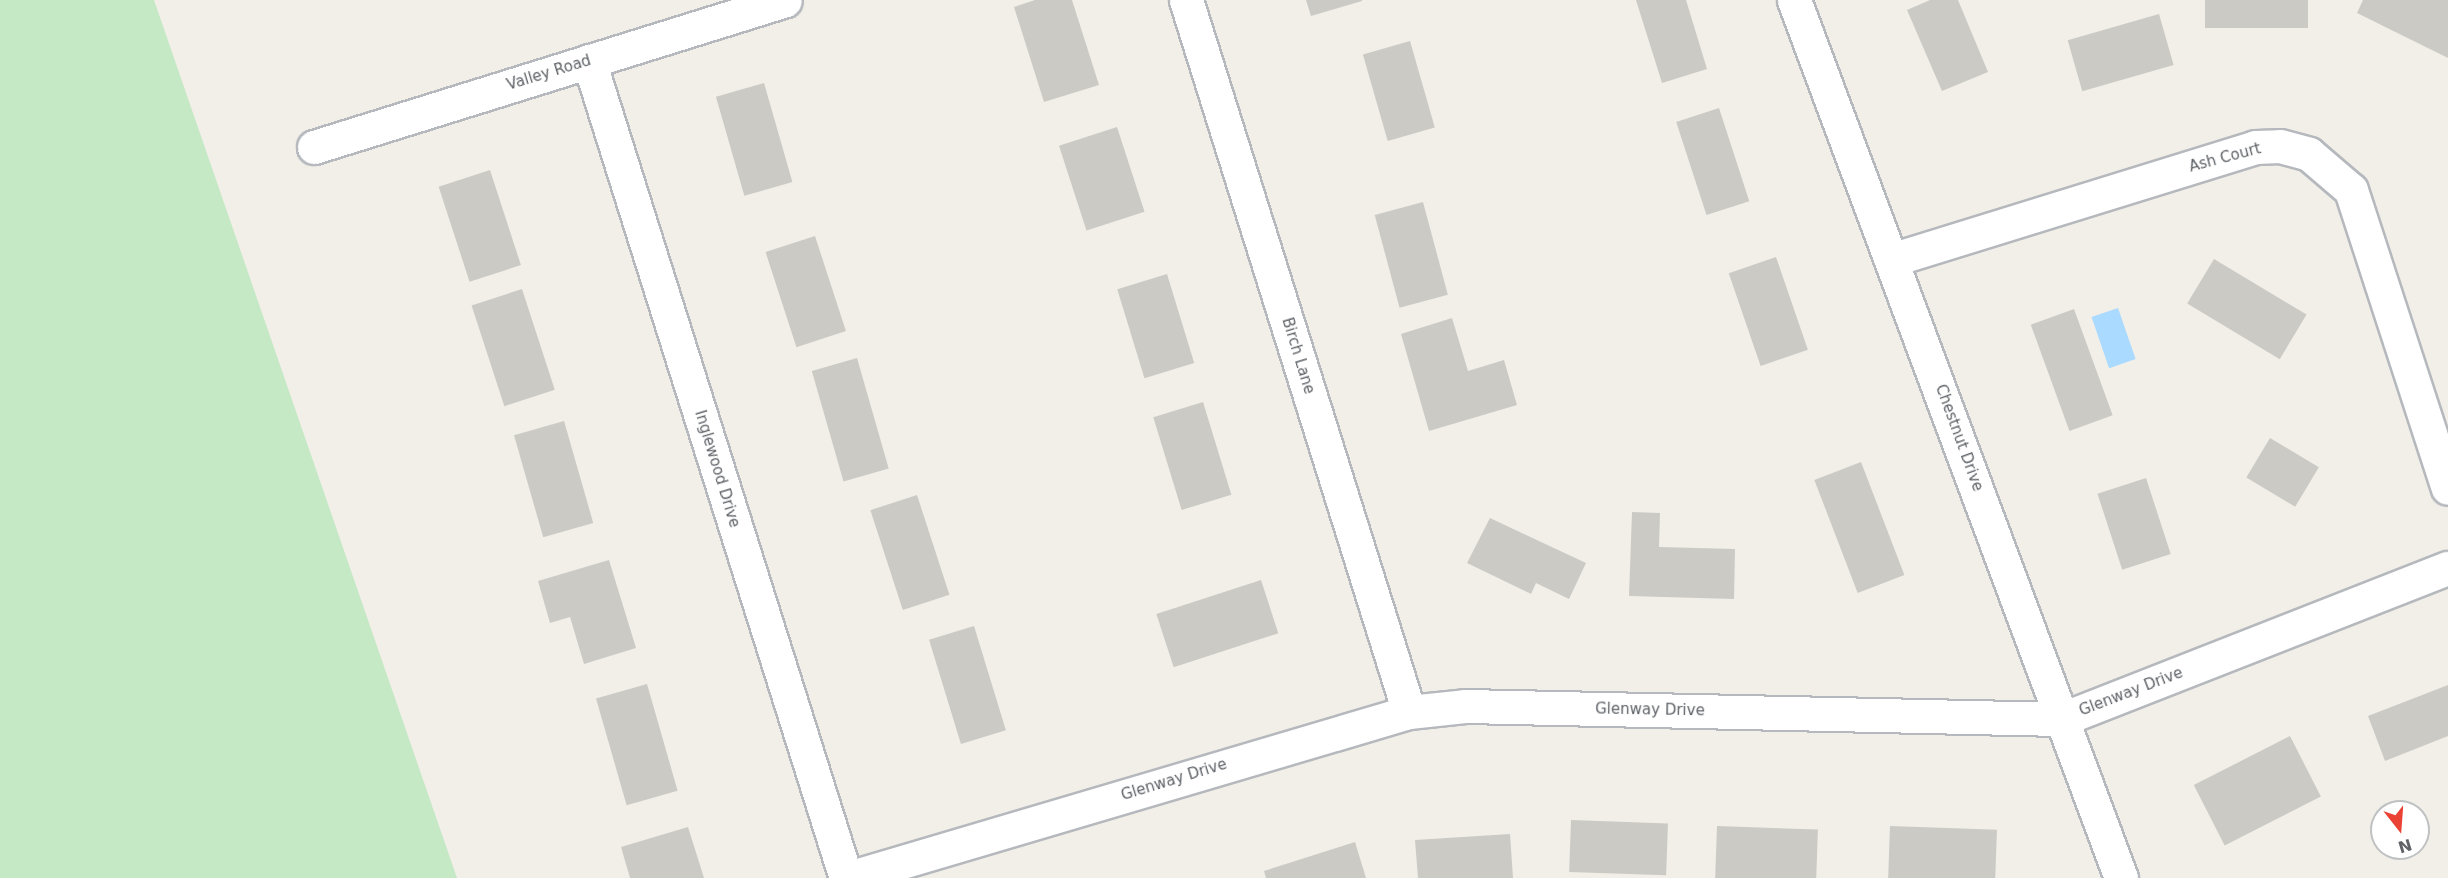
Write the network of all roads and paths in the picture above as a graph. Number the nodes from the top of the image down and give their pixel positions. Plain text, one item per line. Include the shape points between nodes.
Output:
1 (785, 0) edge
2 (1186, 0) edge
3 (1794, 0) edge
4 (589, 61) junction
5 (314, 147) dead end
6 (1894, 259) junction
7 (2448, 488) edge
8 (2448, 568) edge
9 (1409, 712) junction
10 (2062, 718) junction
11 (847, 878) edge
12 (2121, 878) edge

1 - 4 street, Valley Road
2 - 9 street, Birch Lane
3 - 6 street, Chestnut Drive
4 - 5 street, Valley Road
4 - 11 street, Inglewood Drive
6 - 7 street, Ash Court via 2255,147 2280,146 2309,154 2351,190
6 - 10 street, Chestnut Drive
8 - 10 street, Glenway Drive
9 - 10 street, Glenway Drive via 1465,706
9 - 11 street, Glenway Drive
10 - 12 street, Chestnut Drive

